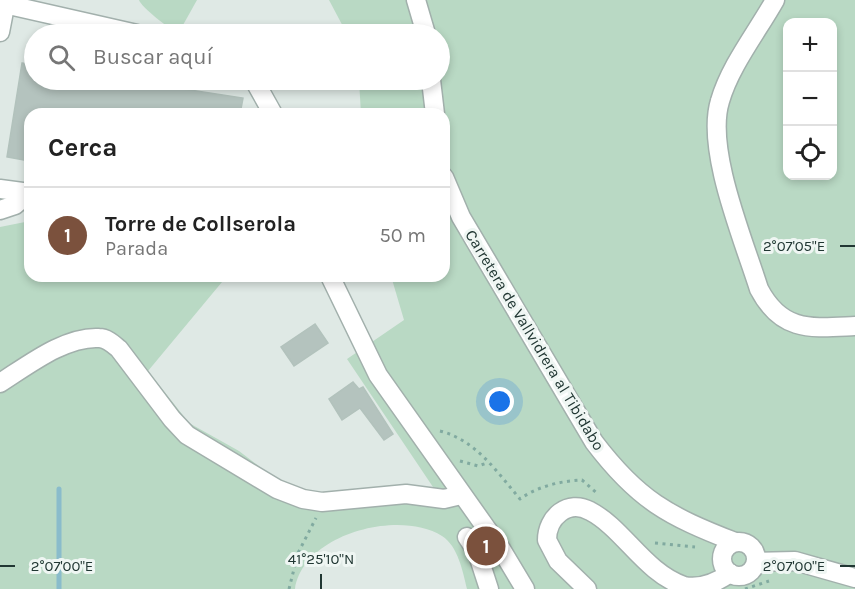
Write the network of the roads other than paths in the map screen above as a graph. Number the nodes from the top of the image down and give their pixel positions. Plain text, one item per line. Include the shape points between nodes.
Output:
1 (416, 0) edge
2 (776, 0) edge
3 (3, 4) edge
4 (92, 24) edge
5 (423, 24) edge
6 (0, 32) edge
7 (260, 90) edge
8 (432, 90) edge
9 (270, 108) edge
10 (434, 108) edge
11 (0, 189) edge
12 (450, 191) edge
13 (24, 192) edge
14 (24, 197) edge
15 (0, 210) edge
16 (333, 282) edge
17 (855, 326) edge
18 (0, 383) edge
19 (460, 495) junction
20 (484, 525) junction
21 (735, 542) junction
22 (756, 562) junction
23 (730, 573) junction
24 (855, 578) edge
25 (489, 589) edge
26 (525, 589) edge
27 (587, 589) edge

1 - 5 street
2 - 17 street via 722,95 715,131 718,155 766,303 784,319 802,327
3 - 4 street
3 - 6 street
7 - 9 street
8 - 10 street
11 - 13 street
12 - 21 street, Carretera de Vallvidrera al Tibidabo via 461,217 600,450 649,502
14 - 15 street
16 - 19 street via 378,375
18 - 19 street via 74,342 108,340 187,435 277,489 322,502 406,494 444,499
19 - 20 street
20 - 25 street via 460,542 477,552
20 - 26 street
21 - 22 street via 751,546
21 - 23 street via 722,559
22 - 23 street via 746,574
22 - 24 street via 795,561
23 - 27 street via 708,586 676,583 591,512 573,507 552,519 547,540 558,561

